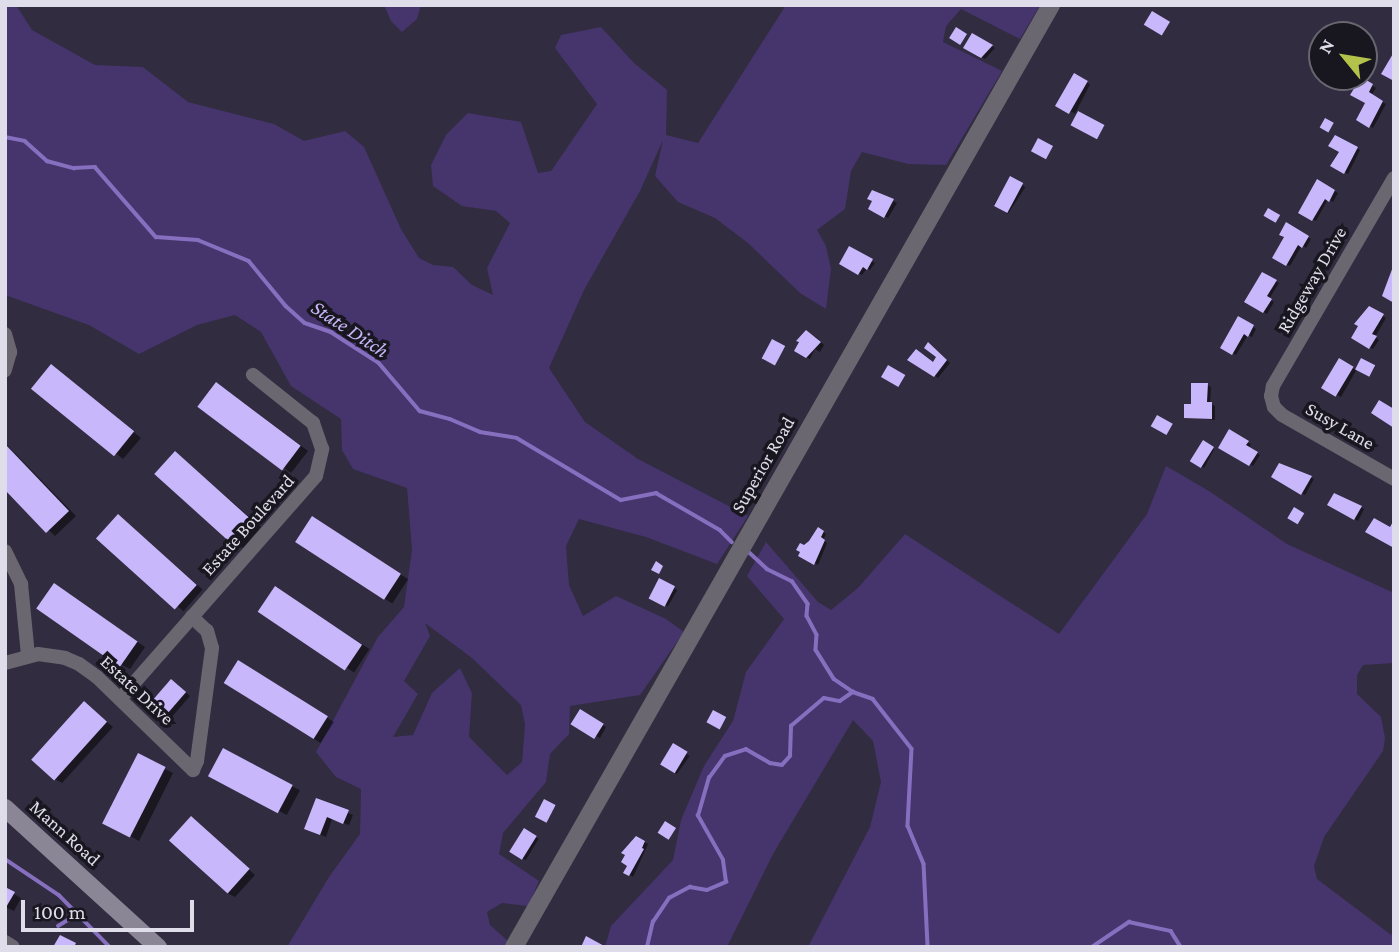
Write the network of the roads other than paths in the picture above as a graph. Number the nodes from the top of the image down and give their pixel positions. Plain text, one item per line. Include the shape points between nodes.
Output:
1 (1051, 5) edge
2 (1394, 178) edge
3 (5, 334) edge
4 (5, 370) edge
5 (253, 375) dead end
6 (1272, 403) joint
7 (1394, 479) edge
8 (5, 551) edge
9 (192, 617) junction
10 (28, 655) junction
11 (5, 663) edge
12 (120, 699) junction
13 (5, 808) edge
14 (5, 942) edge
15 (13, 947) edge
16 (158, 947) edge
17 (514, 947) edge

1 - 17 street, Superior Road
2 - 6 street, Ridgeway Drive via 1273,386
3 - 4 street via 10,352
5 - 9 street, Estate Boulevard via 310,419 320,438 321,460 310,486
6 - 7 street, Susy Lane via 1282,415
8 - 10 street via 21,584
9 - 12 street, Estate Boulevard
9 - 12 street, Estate Drive via 207,631 212,646 193,770
10 - 11 street, Estate Drive
10 - 12 street, Estate Drive via 49,654 75,662
13 - 16 main road, Mann Road
14 - 15 street

